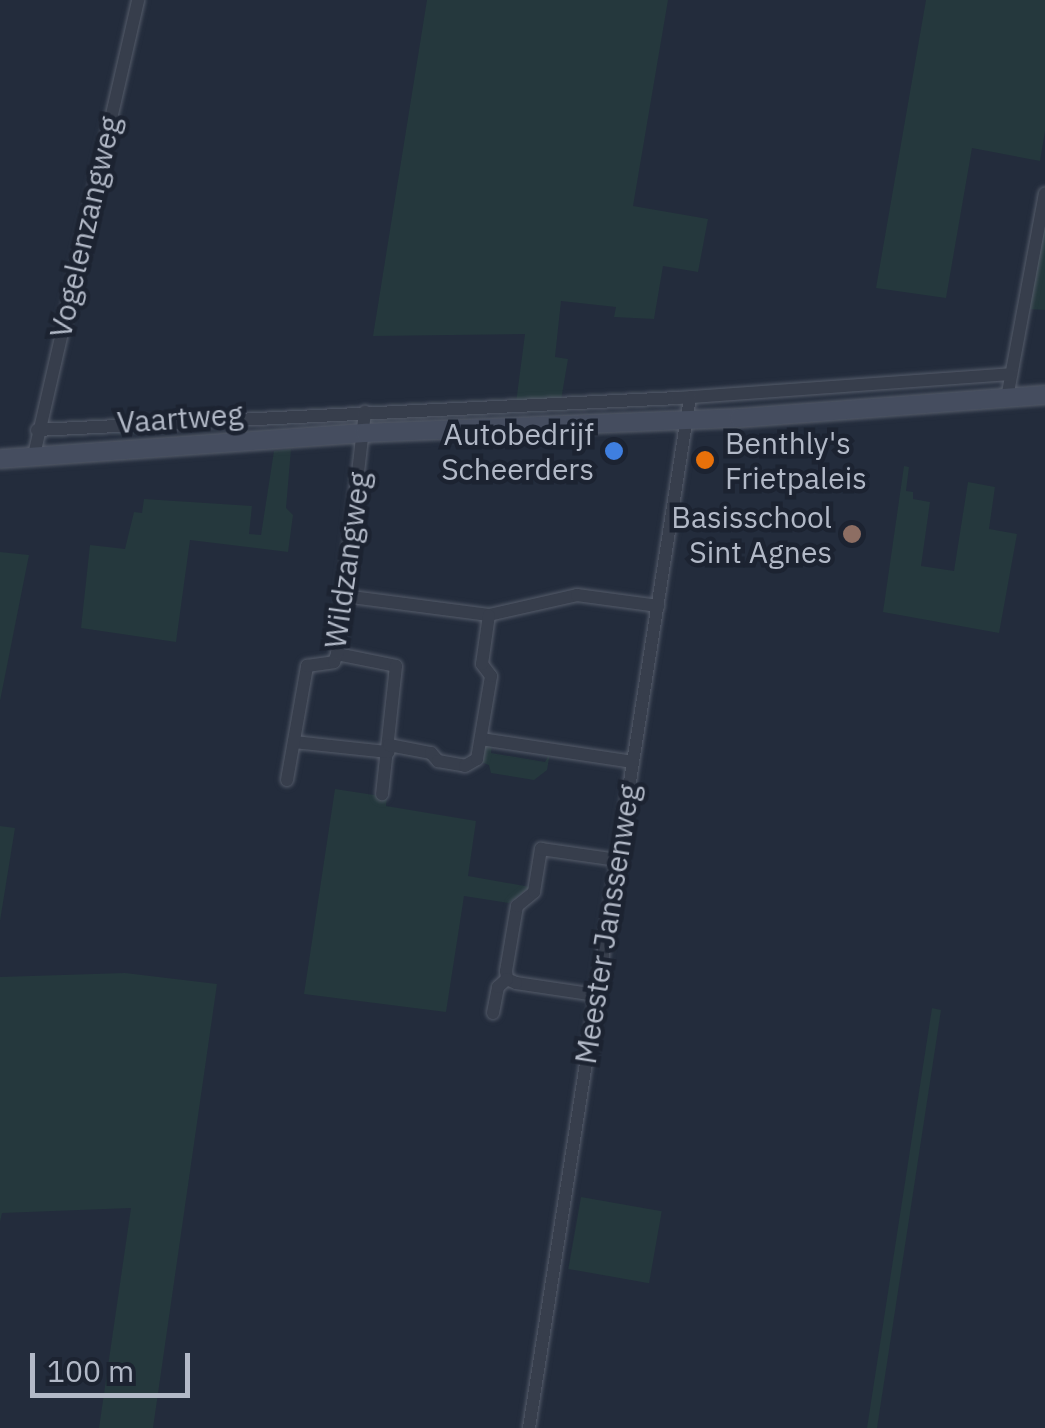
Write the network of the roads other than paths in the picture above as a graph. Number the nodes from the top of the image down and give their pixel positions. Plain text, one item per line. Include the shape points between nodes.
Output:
1 (138, 0) edge
2 (1045, 193) edge
3 (1011, 374) junction
4 (1045, 395) edge
5 (690, 397) junction
6 (1007, 398) junction
7 (364, 412) junction
8 (687, 420) junction
9 (37, 430) junction
10 (365, 434) junction
11 (34, 455) junction
12 (0, 459) edge
13 (344, 596) junction
14 (658, 606) junction
15 (488, 616) junction
16 (337, 654) junction
17 (481, 738) junction
18 (294, 742) junction
19 (388, 748) junction
20 (633, 762) junction
21 (287, 780) dead end
22 (382, 794) dead end
23 (617, 860) junction
24 (507, 979) junction
25 (596, 995) junction
26 (494, 1013) dead end
27 (529, 1428) edge

1 - 9 street, Vogelenzangweg
2 - 3 street
3 - 5 street, Vaartweg
3 - 6 street
4 - 6 street, Vaartweg
5 - 7 street, Vaartweg
5 - 8 street
6 - 8 street, Vaartweg
7 - 9 street, Vaartweg
7 - 10 street
8 - 10 street, Vaartweg
8 - 14 street, Meester Janssenweg
9 - 11 street, Vogelenzangweg
10 - 11 street, Vaartweg
10 - 13 street, Wildzangweg
11 - 12 street, Vaartweg
13 - 15 street
13 - 16 street, Wildzangweg
14 - 15 street via 577,595
14 - 20 street, Meester Janssenweg
15 - 17 street via 482,664 491,676
16 - 18 street, Wildzangweg via 334,662 307,666
16 - 19 street via 396,666
17 - 19 street via 474,763
17 - 20 street
18 - 19 street
18 - 21 street, Wildzangweg
19 - 22 street
20 - 23 street, Meester Janssenweg
23 - 24 street via 541,849 534,892 517,906
23 - 25 street, Meester Janssenweg
24 - 25 street
24 - 26 street via 498,987
25 - 27 street, Meester Janssenweg

